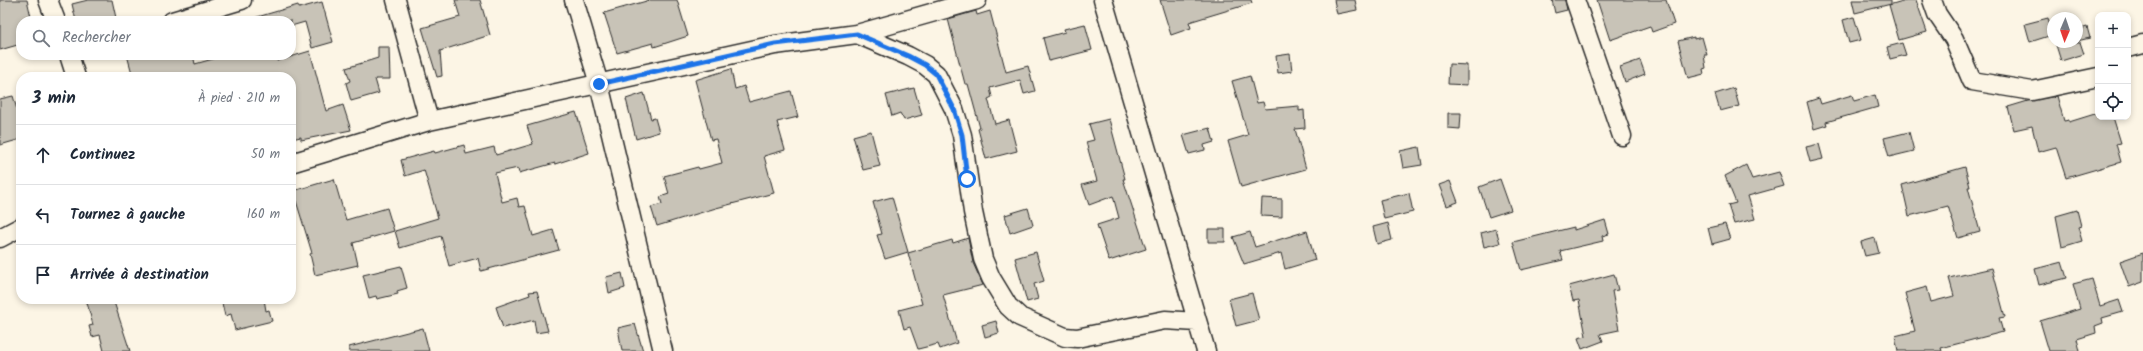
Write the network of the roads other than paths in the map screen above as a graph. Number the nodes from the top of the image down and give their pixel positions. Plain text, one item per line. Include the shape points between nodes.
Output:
1 (48, 0) edge
2 (242, 0) edge
3 (396, 0) edge
4 (574, 0) edge
5 (977, 0) edge
6 (1103, 0) edge
7 (1575, 0) edge
8 (1932, 0) edge
9 (54, 16) edge
10 (189, 16) edge
11 (857, 34) junction
12 (2143, 44) edge
13 (2131, 47) edge
14 (73, 60) edge
15 (75, 72) edge
16 (2095, 78) edge
17 (599, 84) junction
18 (429, 121) junction
19 (1622, 136) dead end
20 (296, 161) edge
21 (16, 230) edge
22 (0, 238) edge
23 (1197, 322) junction
24 (663, 351) edge
25 (1206, 351) edge

1 - 9 street
2 - 10 street
3 - 18 street
4 - 17 street
5 - 11 street
6 - 23 street
7 - 19 street
8 - 16 street via 1937,14 1954,39 1972,81 2032,91
11 - 17 street via 775,44
11 - 23 street via 908,56 936,74 954,109 962,135 967,179 983,259 1008,306 1020,317 1065,337 1077,338 1165,320
12 - 13 street
14 - 15 street
17 - 18 street
17 - 24 street
18 - 20 street
21 - 22 street
23 - 25 street

